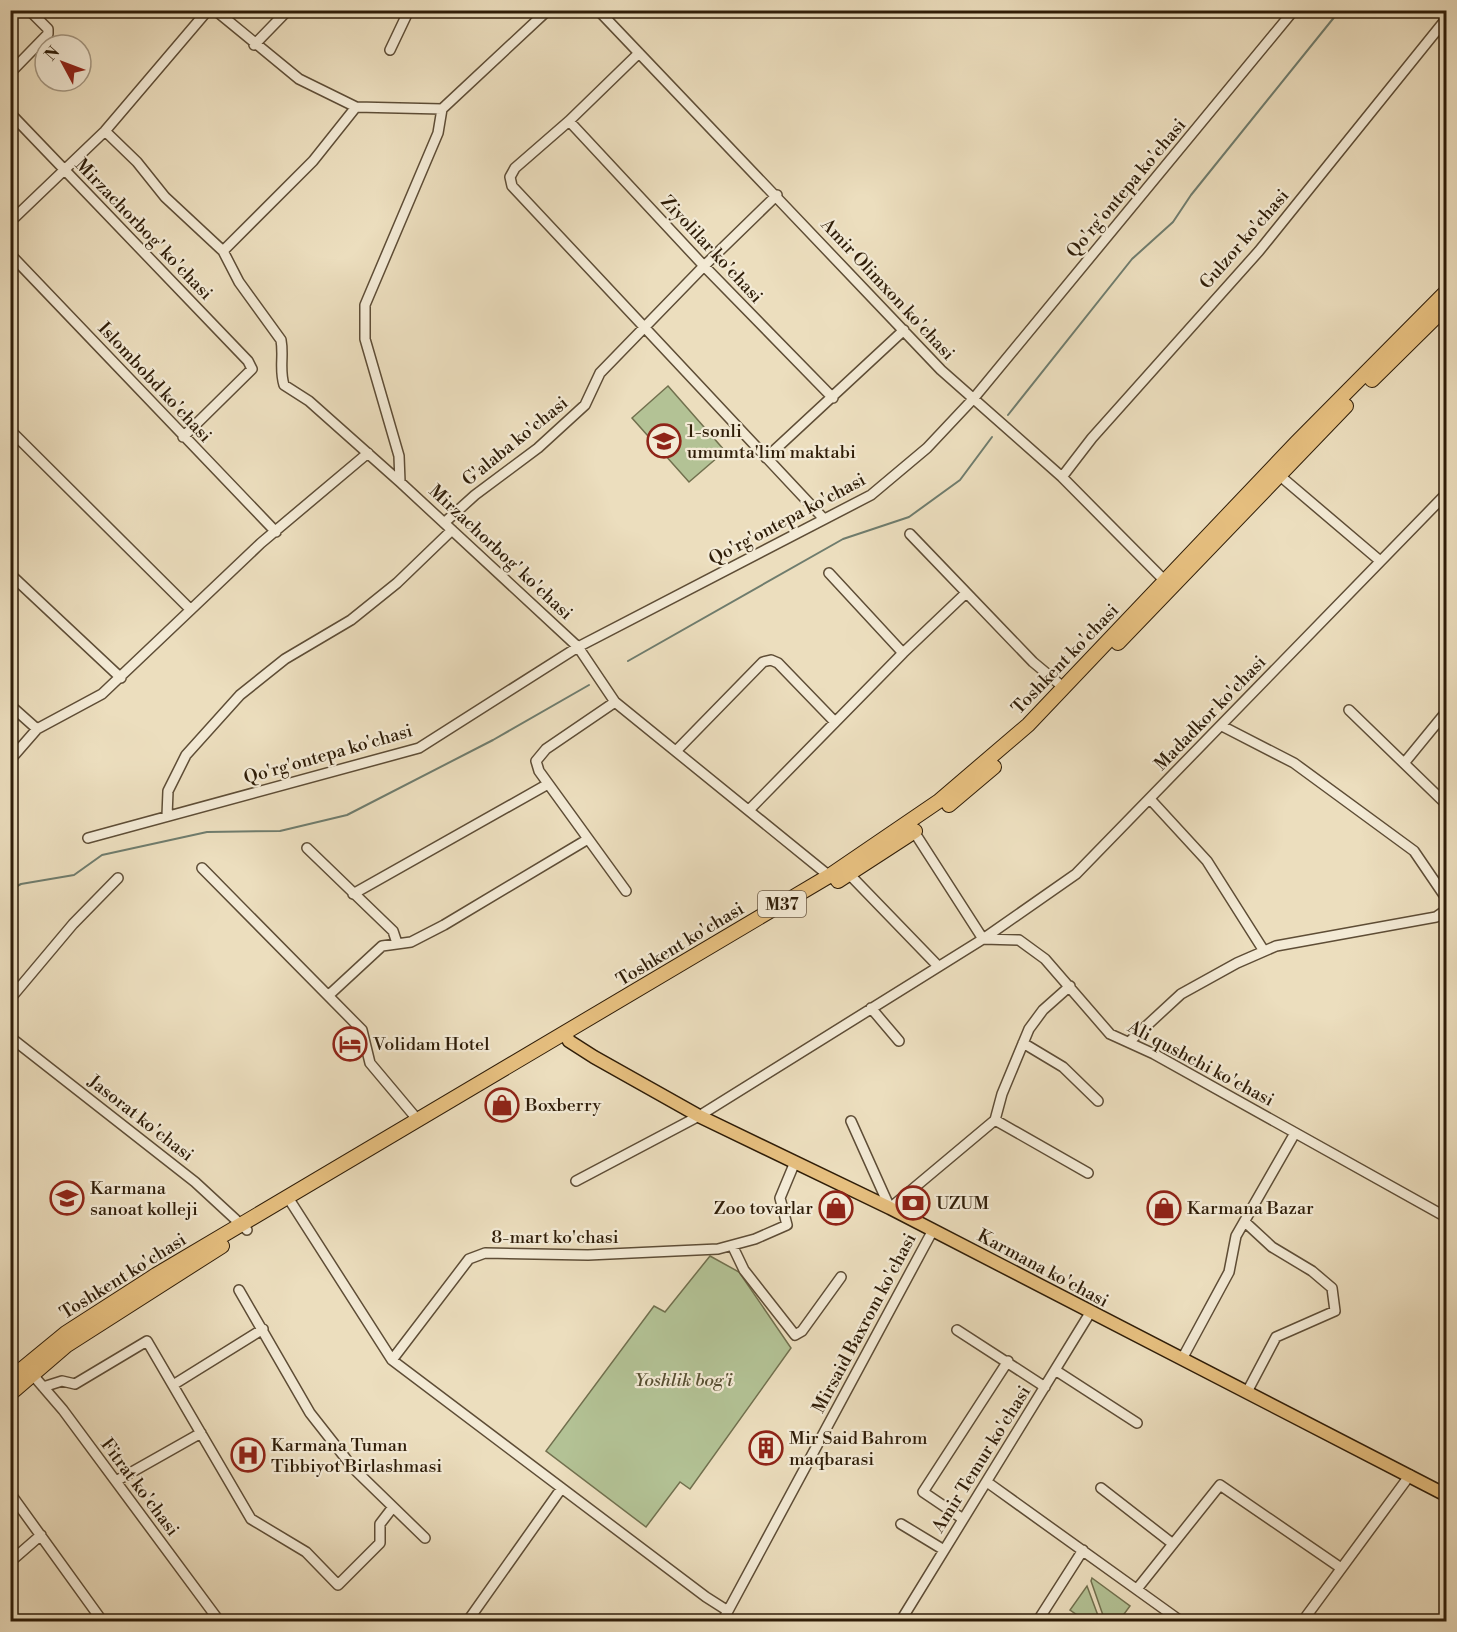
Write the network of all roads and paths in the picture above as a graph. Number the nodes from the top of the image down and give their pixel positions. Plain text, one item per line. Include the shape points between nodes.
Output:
1 (29, 10) edge
2 (208, 10) edge
3 (215, 10) edge
4 (288, 10) edge
5 (409, 10) edge
6 (548, 10) edge
7 (598, 10) edge
8 (1294, 10) edge
9 (1446, 19) edge
10 (254, 45) junction
11 (390, 50) dead end
12 (639, 53) junction
13 (10, 73) edge
14 (356, 107) junction
15 (442, 110) junction
16 (10, 113) edge
17 (569, 121) junction
18 (105, 131) junction
19 (64, 170) junction
20 (777, 195) junction
21 (10, 222) edge
22 (223, 251) junction
23 (10, 254) edge
24 (704, 266) junction
25 (1446, 292) edge
26 (1446, 307) edge
27 (646, 326) junction
28 (904, 330) junction
29 (832, 398) junction
30 (974, 398) junction
31 (10, 430) edge
32 (183, 436) junction
33 (368, 453) junction
34 (766, 458) junction
35 (1279, 475) junction
36 (1062, 477) junction
37 (400, 482) junction
38 (1446, 494) edge
39 (824, 519) junction
40 (444, 523) junction
41 (453, 530) junction
42 (276, 532) junction
43 (910, 534) dead end
44 (1379, 560) junction
45 (829, 573) dead end
46 (10, 574) edge
47 (1168, 584) junction
48 (966, 593) junction
49 (190, 609) junction
50 (578, 646) junction
51 (903, 653) junction
52 (121, 678) junction
53 (1064, 687) junction
54 (615, 702) junction
55 (10, 705) edge
56 (1349, 710) dead end
57 (1446, 712) edge
58 (835, 722) junction
59 (1222, 726) junction
60 (37, 729) junction
61 (676, 751) junction
62 (10, 760) edge
63 (1405, 762) junction
64 (548, 784) junction
65 (1150, 799) junction
66 (1446, 804) edge
67 (750, 809) junction
68 (167, 816) junction
69 (912, 828) junction
70 (88, 838) dead end
71 (588, 839) junction
72 (307, 848) dead end
73 (202, 868) dead end
74 (849, 874) junction
75 (118, 878) dead end
76 (833, 879) junction
77 (626, 891) dead end
78 (353, 894) junction
79 (1446, 898) edge
80 (1446, 909) edge
81 (983, 939) junction
82 (397, 943) junction
83 (1264, 951) junction
84 (938, 966) junction
85 (1070, 986) junction
86 (329, 995) junction
87 (10, 999) edge
88 (872, 1008) junction
89 (10, 1037) edge
90 (567, 1037) junction
91 (899, 1041) dead end
92 (1129, 1042) junction
93 (1023, 1043) junction
94 (1098, 1101) dead end
95 (699, 1116) junction
96 (417, 1119) junction
97 (995, 1120) junction
98 (851, 1121) dead end
99 (1295, 1133) junction
100 (795, 1162) junction
101 (1088, 1173) dead end
102 (576, 1181) dead end
103 (289, 1199) junction
104 (890, 1208) junction
105 (1446, 1217) edge
106 (1245, 1222) junction
107 (244, 1227) junction
108 (933, 1230) junction
109 (733, 1247) junction
110 (841, 1277) dead end
111 (239, 1290) dead end
112 (1090, 1312) junction
113 (263, 1329) junction
114 (957, 1330) dead end
115 (1182, 1359) junction
116 (392, 1360) junction
117 (1008, 1362) junction
118 (1055, 1370) junction
119 (32, 1374) junction
120 (10, 1379) edge
121 (173, 1385) junction
122 (1045, 1387) junction
123 (43, 1388) junction
124 (1247, 1392) junction
125 (10, 1394) edge
126 (1137, 1423) dead end
127 (201, 1433) junction
128 (1410, 1475) junction
129 (116, 1481) junction
130 (987, 1482) junction
131 (1101, 1488) dead end
132 (561, 1489) junction
133 (10, 1493) edge
134 (1446, 1495) edge
135 (393, 1507) junction
136 (963, 1519) junction
137 (901, 1524) dead end
138 (41, 1535) junction
139 (425, 1538) dead end
140 (1173, 1544) junction
141 (944, 1550) junction
142 (1083, 1550) junction
143 (10, 1562) edge
144 (1341, 1568) junction
145 (1137, 1589) junction
146 (728, 1611) junction
147 (103, 1622) edge
148 (220, 1622) edge
149 (466, 1622) edge
150 (722, 1622) edge
151 (900, 1622) edge
152 (1037, 1622) edge
153 (1182, 1622) edge
154 (1302, 1622) edge

1 - 13 street via 48,28 48,34
2 - 18 street
3 - 10 street
4 - 10 street
5 - 11 street
6 - 15 street
7 - 12 street, Amir Olimxon ko'chasi
8 - 30 street, Qo'rg'ontepa ko'chasi
9 - 36 street, Gulzor ko'chasi via 1259,251 1092,438
10 - 14 street via 299,79
12 - 17 street
12 - 20 street, Amir Olimxon ko'chasi
14 - 15 street
14 - 22 street via 313,161
15 - 37 street via 438,133 365,305 365,339 399,456
16 - 19 street, Mirzachorbog' ko'chasi
17 - 24 street, Ziyolilar ko'chasi
17 - 27 street via 515,168 510,177 512,186
18 - 19 street
18 - 22 street, Mirzachorbog' ko'chasi via 165,197
19 - 21 street
19 - 32 street, Mirzachorbog' ko'chasi via 248,360 252,369
20 - 24 street, G'alaba ko'chasi
20 - 28 street, Amir Olimxon ko'chasi
22 - 33 street, Mirzachorbog' ko'chasi via 252,302 281,340 280,372 284,385 309,401
23 - 32 street, Islombobd ko'chasi
24 - 27 street, G'alaba ko'chasi
24 - 29 street, Ziyolilar ko'chasi
25 - 47 highway, Toshkent ko'chasi / M37
26 - 35 highway, Toshkent ko'chasi / M37
27 - 34 street
27 - 40 street, G'alaba ko'chasi via 600,373 585,405
28 - 29 street
28 - 30 street, Amir Olimxon ko'chasi
29 - 34 street
30 - 36 street, Amir Olimxon ko'chasi
30 - 39 street, Qo'rg'ontepa ko'chasi via 927,448 871,495
31 - 49 street
32 - 42 street, Islombobd ko'chasi
33 - 37 street, Mirzachorbog' ko'chasi
33 - 42 street
34 - 39 street
35 - 44 street
35 - 47 highway, Toshkent ko'chasi / M37
36 - 47 street, Amir Olimxon ko'chasi
37 - 40 street, Mirzachorbog' ko'chasi
38 - 44 street, Madadkor ko'chasi
39 - 50 street, Qo'rg'ontepa ko'chasi
40 - 41 street, Mirzachorbog' ko'chasi
41 - 50 street, Mirzachorbog' ko'chasi
41 - 68 street via 351,620 285,659 240,695 186,755 168,791
42 - 49 street
43 - 48 street
44 - 59 street, Madadkor ko'chasi
45 - 51 street
46 - 52 street
47 - 53 highway, Toshkent ko'chasi / M37
47 - 69 highway, Toshkent ko'chasi / M37 via 1034,731 974,785
48 - 51 street
48 - 53 street via 1033,662
49 - 52 street
50 - 54 street, Mirzachorbog' ko'chasi
50 - 68 street, Qo'rg'ontepa ko'chasi via 419,748
51 - 58 street
52 - 60 street via 102,694
53 - 69 highway, Toshkent ko'chasi / M37 via 1028,725
54 - 61 street, Mirzachorbog' ko'chasi
54 - 64 street via 546,749 536,761
55 - 60 street
56 - 63 street
57 - 63 street
58 - 61 street via 771,660 763,662
58 - 67 street
59 - 65 street, Madadkor ko'chasi
59 - 79 street via 1294,763 1414,851
60 - 62 street
61 - 67 street, Mirzachorbog' ko'chasi
63 - 66 street
64 - 71 street
64 - 78 street
65 - 81 street, Madadkor ko'chasi via 1076,874
65 - 83 street via 1207,861
67 - 76 street, Mirzachorbog' ko'chasi
68 - 70 street, Qo'rg'ontepa ko'chasi
69 - 74 highway, Toshkent ko'chasi / M37
69 - 76 highway, Toshkent ko'chasi / M37
69 - 81 street
71 - 77 street
71 - 82 street via 444,925 411,942
72 - 78 street
73 - 86 street
74 - 76 highway, Toshkent ko'chasi / M37
74 - 84 street
75 - 87 street
76 - 90 highway, Toshkent ko'chasi / M37
78 - 82 street via 393,932
80 - 83 street via 1436,917
81 - 84 street, Madadkor ko'chasi
81 - 85 street, Ali qushchi ko'chasi via 1019,940 1045,959
82 - 86 street via 382,946
83 - 92 street via 1181,994
84 - 88 street, Madadkor ko'chasi
85 - 92 street, Ali qushchi ko'chasi via 1110,1034
85 - 93 street via 1043,1010
86 - 96 street via 362,1030 370,1063
88 - 91 street
88 - 95 street, Madadkor ko'chasi
89 - 107 street, Jasorat ko'chasi via 195,1182
90 - 95 main road, Karmana ko'chasi
90 - 96 highway, Toshkent ko'chasi / M37
90 - 103 highway, Toshkent ko'chasi / M37
92 - 99 street, Ali qushchi ko'chasi
93 - 94 street via 1063,1067
93 - 97 street
95 - 100 main road, Karmana ko'chasi
95 - 102 street, Madadkor ko'chasi
96 - 103 highway, Toshkent ko'chasi / M37
97 - 101 street
97 - 104 street
98 - 104 street
99 - 105 street, Ali qushchi ko'chasi
99 - 106 street
100 - 104 main road, Karmana ko'chasi
100 - 109 street, 8-mart ko'chasi via 780,1198 787,1225
103 - 107 highway, Toshkent ko'chasi / M37
103 - 116 street
104 - 108 main road, Karmana ko'chasi
106 - 115 street via 1236,1236 1229,1272
106 - 124 street via 1272,1247 1332,1288 1335,1311 1276,1337
107 - 119 highway, Toshkent ko'chasi / M37 via 68,1345
107 - 120 highway, Toshkent ko'chasi / M37 via 66,1333
108 - 112 main road, Karmana ko'chasi
108 - 146 street, Mirsaid Baxrom ko'chasi
109 - 110 street via 744,1270 795,1335
109 - 116 street, 8-mart ko'chasi via 588,1256 485,1253 469,1259
111 - 113 street
112 - 115 main road, Karmana ko'chasi
112 - 118 street, Amir Temur ko'chasi
113 - 121 street
113 - 135 street via 310,1413 354,1469
114 - 117 street
115 - 124 main road, Karmana ko'chasi
116 - 132 street
117 - 122 street
117 - 136 street via 923,1492
118 - 122 street, Amir Temur ko'chasi
118 - 126 street
119 - 123 street, Fitrat ko'chasi
119 - 125 highway, Toshkent ko'chasi / M37
121 - 123 street via 147,1341 75,1384 62,1381
121 - 127 street
122 - 130 street, Amir Temur ko'chasi
123 - 129 street, Fitrat ko'chasi
124 - 128 main road, Karmana ko'chasi
127 - 129 street
127 - 135 street via 251,1519 306,1552 338,1585 380,1544 380,1524
128 - 134 main road, Karmana ko'chasi
128 - 144 street
129 - 148 street, Fitrat ko'chasi
130 - 136 street, Amir Temur ko'chasi
130 - 142 street
131 - 140 street
132 - 146 street
132 - 149 street
133 - 138 street
135 - 139 street
136 - 141 street, Amir Temur ko'chasi
137 - 141 street
138 - 143 street
138 - 147 street
140 - 144 street via 1220,1485
140 - 145 street
141 - 151 street, Amir Temur ko'chasi
142 - 145 street
142 - 152 street
144 - 154 street
145 - 153 street
146 - 150 street, Mirsaid Baxrom ko'chasi

